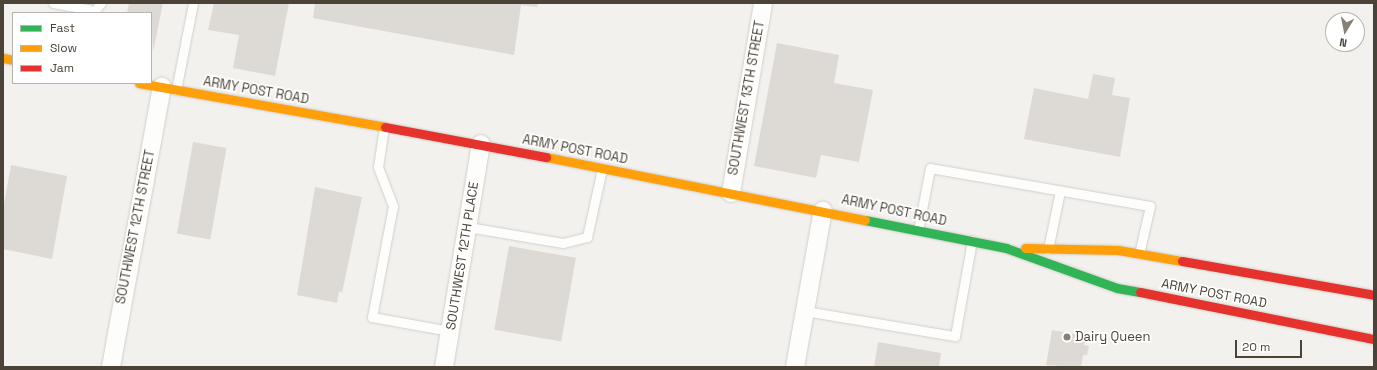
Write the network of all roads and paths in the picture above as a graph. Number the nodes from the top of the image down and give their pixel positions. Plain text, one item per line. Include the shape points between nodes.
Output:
1 (53, 3) edge
2 (101, 3) edge
3 (193, 3) edge
4 (763, 3) edge
5 (93, 12) edge
6 (144, 84) edge
7 (169, 89) junction
8 (384, 127) junction
9 (481, 144) junction
10 (602, 169) junction
11 (1060, 191) junction
12 (731, 193) junction
13 (823, 210) junction
14 (468, 227) junction
15 (918, 230) junction
16 (972, 240) junction
17 (1006, 248) junction
18 (1048, 249) junction
19 (1139, 254) junction
20 (1045, 262) junction
21 (1374, 295) edge
22 (805, 311) junction
23 (450, 330) junction
24 (1374, 339) edge
25 (111, 367) edge
26 (444, 367) edge
27 (795, 367) edge

1 - 5 lane
2 - 5 lane
3 - 7 lane
4 - 12 street, SOUTHWEST 13TH STREET
6 - 7 main road, ARMY POST ROAD
7 - 8 main road, ARMY POST ROAD
7 - 25 street, SOUTHWEST 12TH STREET
8 - 9 main road, ARMY POST ROAD
8 - 23 lane via 378,167 392,206 372,317
9 - 10 main road, ARMY POST ROAD
9 - 14 street, SOUTHWEST 12TH PLACE
10 - 12 main road, ARMY POST ROAD
10 - 14 lane via 587,237 563,243
11 - 15 lane via 930,168
11 - 18 lane
11 - 19 lane via 1150,206
12 - 13 main road, ARMY POST ROAD
13 - 15 main road, ARMY POST ROAD
13 - 22 street
14 - 23 street, SOUTHWEST 12TH PLACE
15 - 16 main road, ARMY POST ROAD
16 - 17 main road, ARMY POST ROAD
16 - 22 lane via 955,336
17 - 18 main road, ARMY POST ROAD
17 - 20 main road, ARMY POST ROAD
18 - 19 main road, ARMY POST ROAD via 1118,250
18 - 20 lane
19 - 21 main road, ARMY POST ROAD
20 - 24 main road, ARMY POST ROAD via 1117,288
22 - 27 street
23 - 26 street, SOUTHWEST 12TH PLACE

